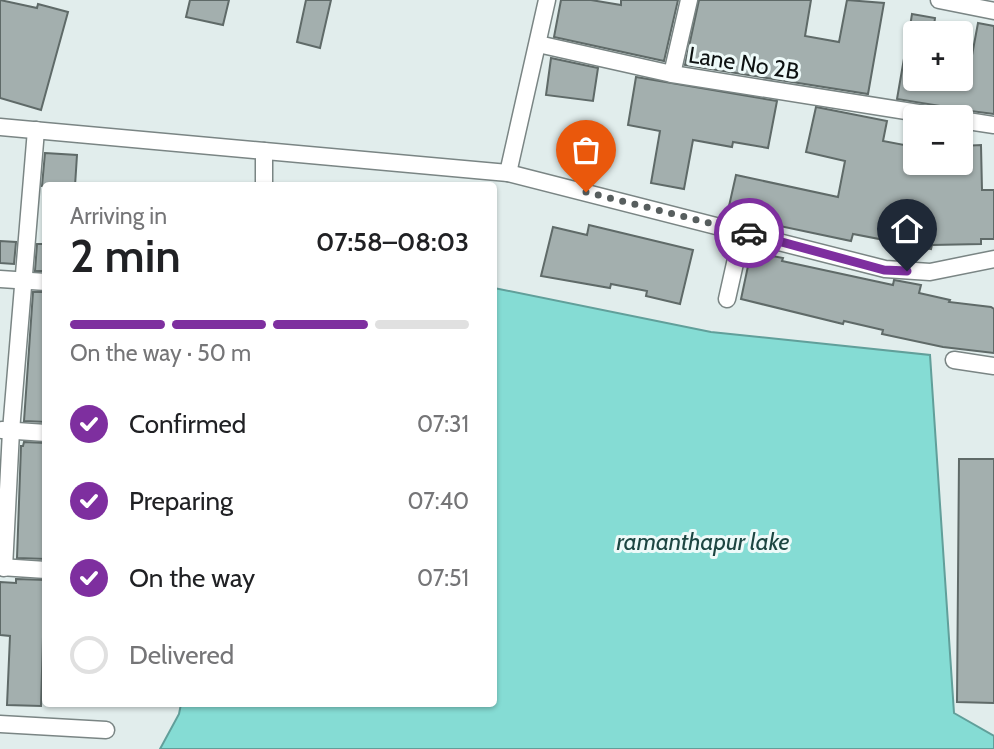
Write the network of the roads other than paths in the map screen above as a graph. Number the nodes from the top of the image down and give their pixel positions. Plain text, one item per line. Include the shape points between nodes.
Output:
1 (547, 0) edge
2 (689, 0) edge
3 (939, 0) edge
4 (994, 11) edge
5 (538, 44) junction
6 (672, 74) junction
7 (903, 111) edge
8 (973, 122) edge
9 (994, 125) edge
10 (0, 127) edge
11 (36, 130) junction
12 (264, 151) junction
13 (508, 173) junction
14 (264, 182) edge
15 (742, 232) junction
16 (994, 259) edge
17 (0, 279) edge
18 (23, 280) junction
19 (42, 282) edge
20 (727, 299) dead end
21 (954, 360) dead end
22 (994, 366) edge
23 (6, 430) edge
24 (42, 433) edge
25 (2, 568) edge
26 (42, 570) edge
27 (0, 724) edge
28 (106, 730) dead end

1 - 5 street
2 - 6 street
3 - 4 street
5 - 6 street, Lane No 2B
5 - 13 street
6 - 7 street, Lane No 2B
8 - 9 street
10 - 11 street
11 - 12 street
11 - 18 street
12 - 13 street
12 - 14 street
13 - 15 street
15 - 16 street via 884,270 930,272
15 - 20 street
17 - 18 street
18 - 19 street
18 - 23 street
21 - 22 street
23 - 24 street
23 - 25 street
25 - 26 street
27 - 28 street

